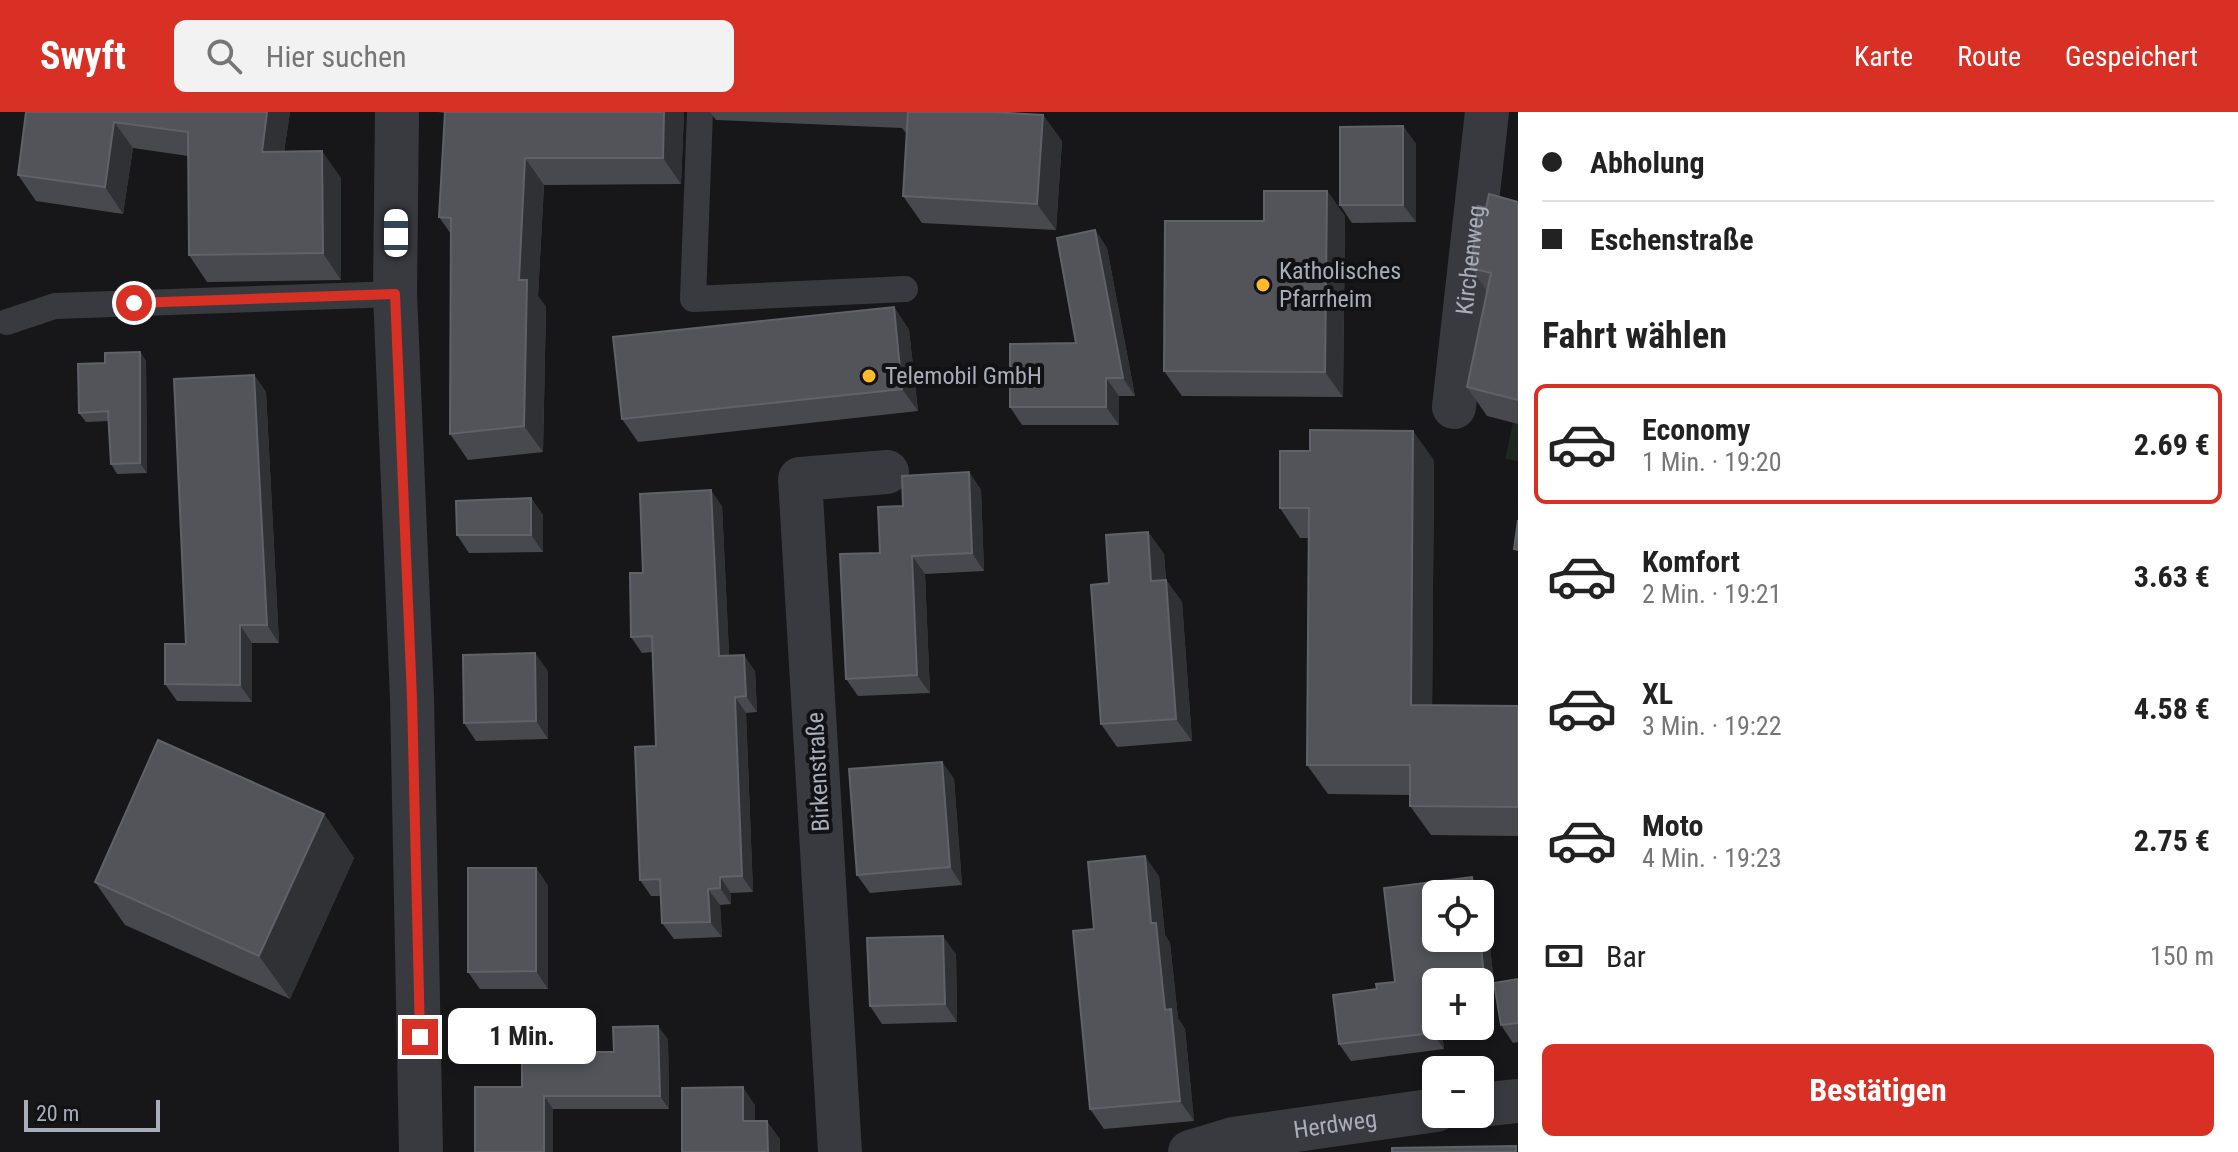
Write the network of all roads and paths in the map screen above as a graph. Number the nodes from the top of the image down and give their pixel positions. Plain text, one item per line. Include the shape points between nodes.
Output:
1 (397, 112) edge
2 (700, 112) edge
3 (1487, 112) edge
4 (905, 289) dead end
5 (395, 294) junction
6 (7, 322) dead end
7 (1454, 407) dead end
8 (887, 472) dead end
9 (1518, 1101) edge
10 (1494, 1104) edge
11 (1422, 1112) edge
12 (421, 1152) edge
13 (840, 1152) edge
14 (1190, 1152) edge

1 - 5 street
2 - 4 lane via 693,299
3 - 7 street, Kirchenweg
5 - 6 lane via 55,306
5 - 12 street via 412,698
8 - 13 street, Birkenstraße via 800,479
9 - 10 street
11 - 14 street, Herdweg via 1233,1139

